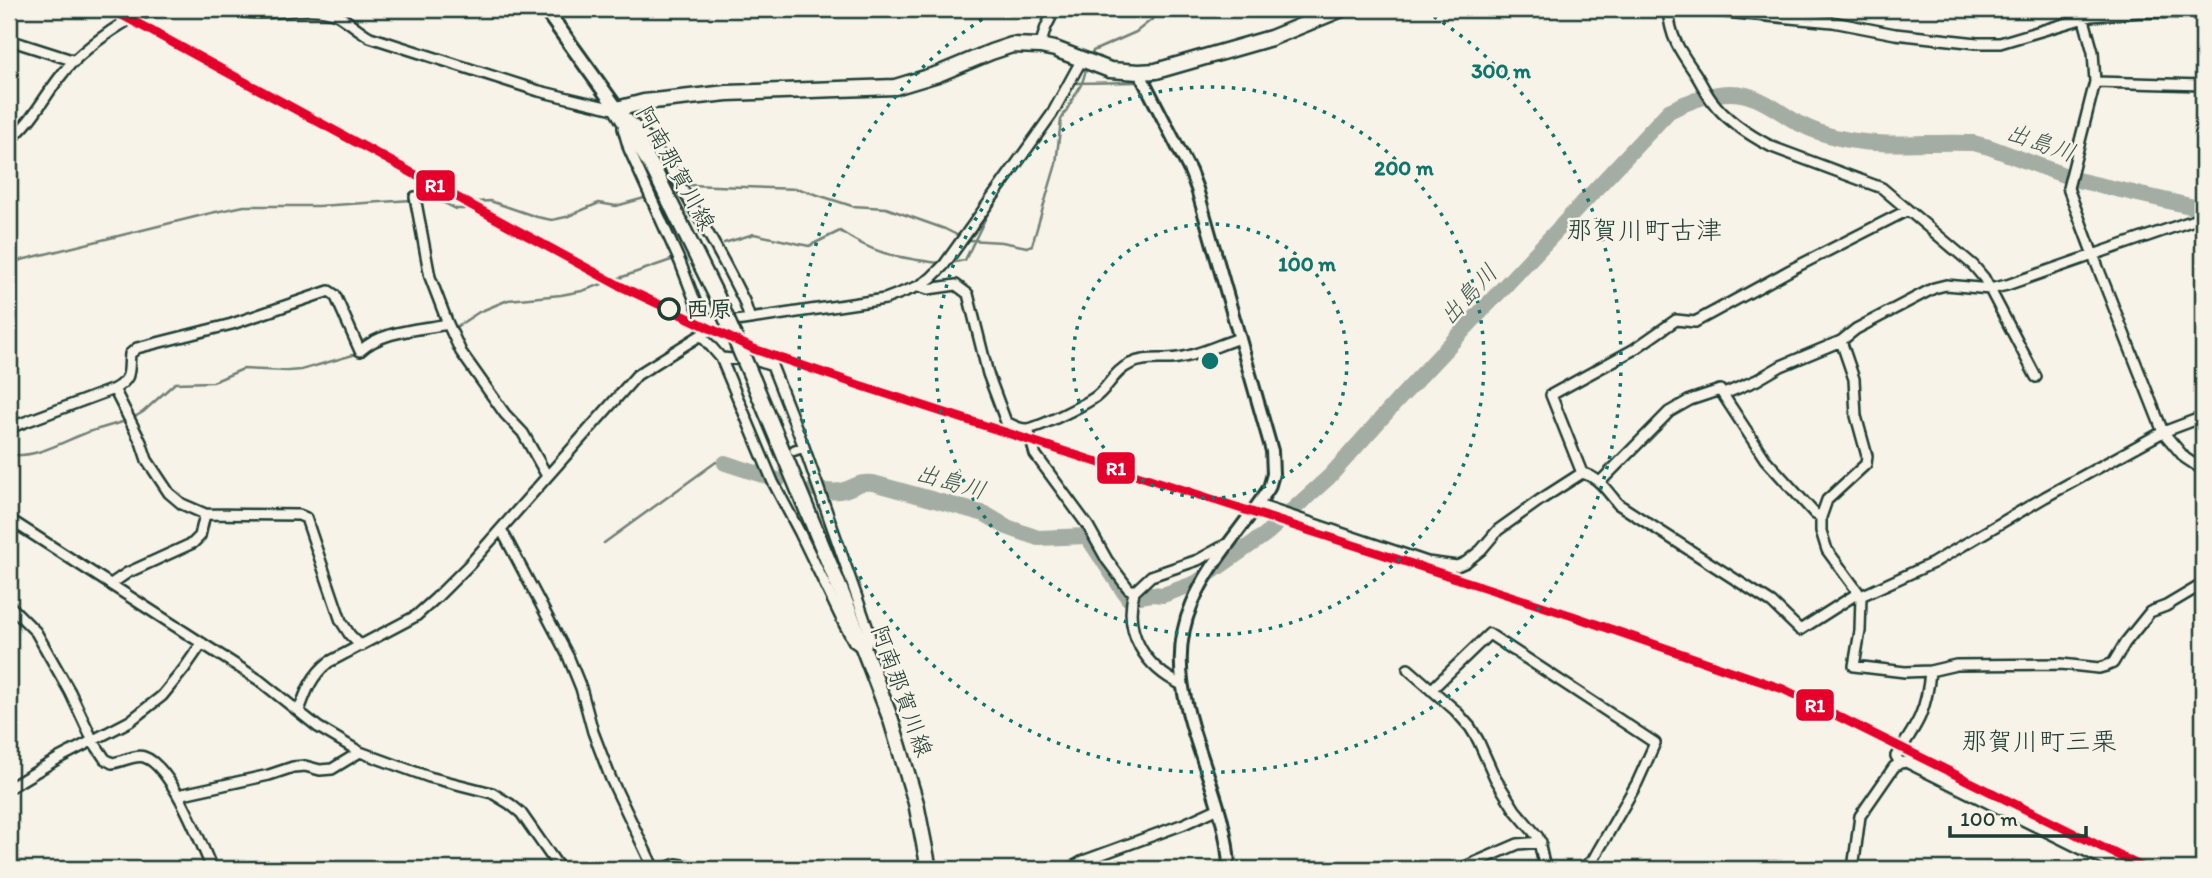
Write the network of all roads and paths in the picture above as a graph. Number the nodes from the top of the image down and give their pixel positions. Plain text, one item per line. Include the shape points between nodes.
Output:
1 (168, 9) edge
2 (234, 9) edge
3 (545, 9) edge
4 (1055, 9) edge
5 (1342, 9) edge
6 (1668, 9) edge
7 (1692, 9) edge
8 (2082, 13) edge
9 (2203, 13) edge
10 (9, 40) edge
11 (1041, 46) junction
12 (75, 61) junction
13 (1081, 61) junction
14 (1139, 72) junction
15 (2095, 82) junction
16 (2203, 85) edge
17 (617, 109) junction
18 (9, 140) edge
19 (415, 200) dead end
20 (1908, 210) junction
21 (2203, 219) edge
22 (2093, 255) junction
23 (919, 286) junction
24 (1990, 289) junction
25 (750, 319) junction
26 (721, 325) junction
27 (449, 328) junction
28 (701, 335) junction
29 (1240, 338) junction
30 (1841, 341) junction
31 (721, 358) junction
32 (2036, 377) dead end
33 (114, 389) junction
34 (1724, 394) junction
35 (2203, 417) edge
36 (9, 428) edge
37 (1028, 429) junction
38 (2162, 432) junction
39 (2203, 470) edge
40 (1582, 473) junction
41 (547, 476) junction
42 (1600, 482) junction
43 (1258, 505) junction
44 (205, 514) junction
45 (1821, 517) junction
46 (9, 519) edge
47 (501, 528) junction
48 (1230, 541) junction
49 (111, 584) junction
50 (2203, 584) edge
51 (1134, 592) junction
52 (1859, 594) junction
53 (9, 605) edge
54 (202, 643) junction
55 (361, 646) junction
56 (864, 649) junction
57 (1408, 668) dead end
58 (1930, 671) junction
59 (1182, 685) junction
60 (1431, 690) junction
61 (299, 711) junction
62 (93, 741) junction
63 (360, 752) junction
64 (1900, 763) junction
65 (9, 788) edge
66 (178, 795) junction
67 (1219, 808) junction
68 (1541, 842) junction
69 (1586, 868) edge
70 (212, 869) edge
71 (560, 869) edge
72 (654, 869) edge
73 (663, 869) edge
74 (709, 869) edge
75 (929, 869) edge
76 (1069, 869) edge
77 (1229, 869) edge
78 (1460, 869) edge
79 (1545, 869) edge
80 (1853, 869) edge
81 (2122, 869) edge

1 - 12 street via 122,24
2 - 17 street via 333,13 370,37 539,91
3 - 17 main road
4 - 11 street
5 - 14 main road, 阿南那賀川線 via 1271,38
6 - 20 street via 1675,44 1723,113 1756,139 1882,188
7 - 8 street via 1989,43 2024,37
8 - 9 street
8 - 15 street via 2093,52
10 - 12 street
11 - 13 main road, 阿南那賀川線
11 - 17 main road, 阿南那賀川線 via 1012,45 895,88 727,93
12 - 18 street
13 - 14 main road, 阿南那賀川線 via 1110,71
13 - 23 street via 1052,114 944,265
14 - 29 street via 1190,171
15 - 16 street
15 - 22 street via 2070,194
17 - 25 street via 659,150
17 - 26 street via 629,149 700,314
17 - 56 main road, 阿南那賀川線, bridge via 654,170 717,297
19 - 27 street via 430,277
20 - 24 street via 1973,265
20 - 40 street via 1695,322 1676,320 1633,350 1551,395
21 - 22 street
22 - 24 street
22 - 38 street
23 - 25 street via 885,299
23 - 37 street via 956,285 968,294 988,374 1006,422
24 - 30 street via 1934,288
24 - 32 street
25 - 26 street
26 - 28 street
27 - 33 street via 383,336 360,351 329,291 232,324 137,348 130,354 129,376
27 - 41 street via 484,386 523,433
28 - 31 street
28 - 41 street via 636,375
29 - 37 street via 1178,358 1132,363 1091,401
29 - 43 street via 1272,451 1273,474
30 - 34 street
30 - 45 street via 1854,379 1856,416 1867,456 1866,464 1828,500
31 - 56 street via 769,459 771,478 844,624
31 - 56 street via 772,366 867,626 870,637
33 - 36 street
33 - 44 street via 147,460 169,494
34 - 42 street via 1720,390 1669,412
34 - 45 street via 1765,459
35 - 38 street
37 - 51 street via 1035,454 1088,526 1107,561
38 - 39 street
38 - 52 street via 1933,563
40 - 42 street
40 - 43 street via 1498,530 1481,550 1457,566 1427,562
41 - 47 street
42 - 52 street via 1618,504 1772,603 1800,630
43 - 48 street
44 - 49 street via 200,536 193,543
44 - 55 street via 306,518 341,621
45 - 52 street via 1827,550
46 - 49 street
47 - 55 street via 416,616
47 - 72 street via 569,656 611,779
48 - 51 street via 1198,560 1152,576
48 - 59 street via 1192,603 1183,629
49 - 54 street
50 - 58 street via 2150,612 2113,663 2106,666 1956,665
51 - 59 street via 1130,621 1136,639 1155,667
52 - 58 street via 1860,631 1854,666
53 - 62 street via 36,632
54 - 61 street
54 - 62 street via 162,696
55 - 61 street via 319,670
56 - 75 main road, 阿南那賀川線 via 903,757
57 - 60 street
58 - 64 street via 1922,715 1896,755
59 - 67 street
60 - 68 street via 1470,727 1494,778
60 - 69 street via 1489,634 1655,743 1637,783
61 - 63 street
62 - 65 street
62 - 66 street via 112,763 139,756 154,762
63 - 66 street via 332,769 293,767
63 - 71 street via 492,793 521,813
64 - 80 street via 1860,816
64 - 81 street via 1914,765
66 - 70 street
67 - 76 street
67 - 77 street
68 - 78 street via 1518,844
68 - 79 street
73 - 74 street via 676,864

